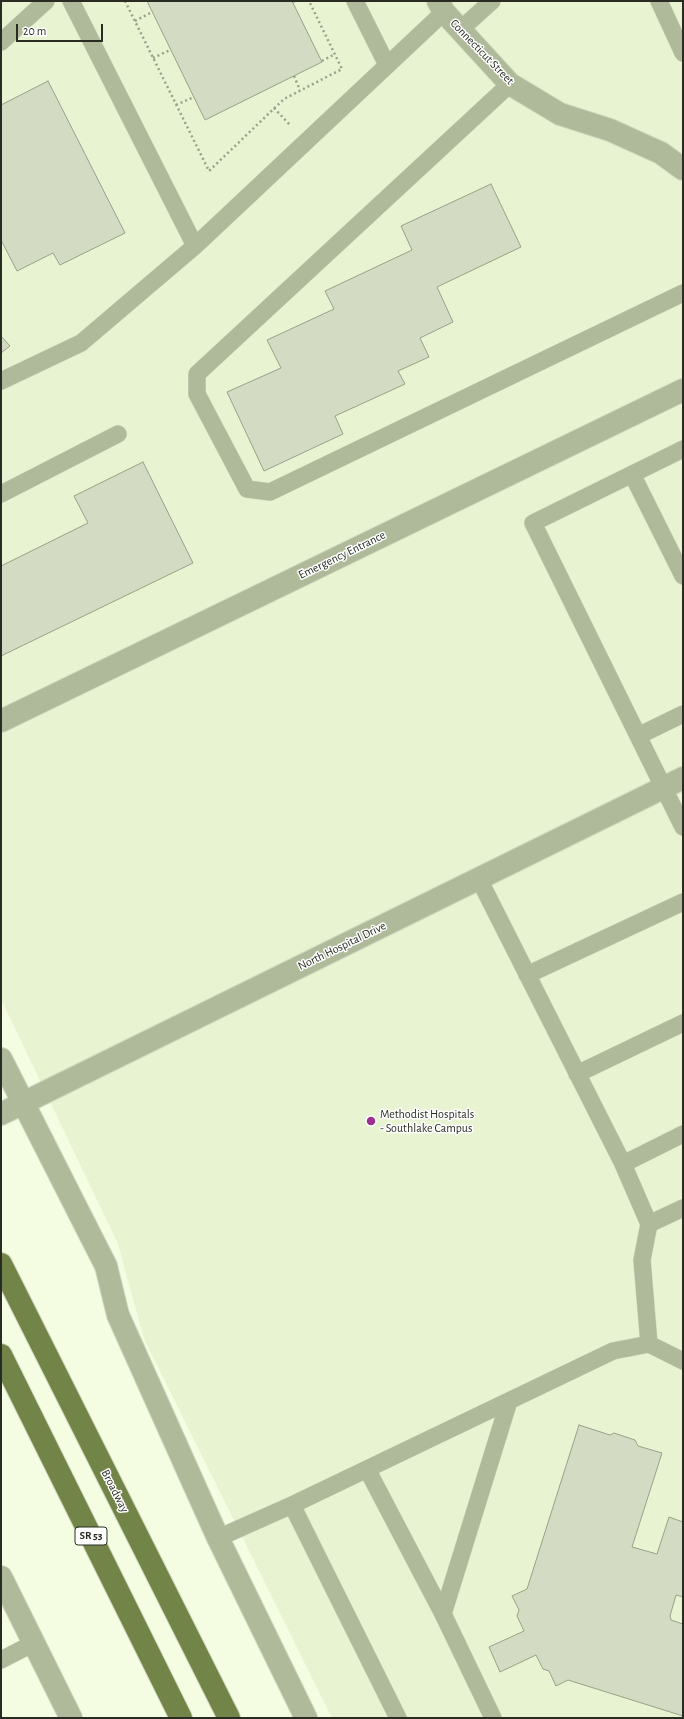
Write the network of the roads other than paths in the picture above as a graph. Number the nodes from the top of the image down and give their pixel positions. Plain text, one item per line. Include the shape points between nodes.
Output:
1 (46, 1) edge
2 (71, 1) edge
3 (355, 1) edge
4 (492, 1) edge
5 (659, 1) edge
6 (441, 6) edge
7 (460, 30) junction
8 (1, 42) edge
9 (683, 53) edge
10 (387, 65) junction
11 (510, 84) junction
12 (681, 164) edge
13 (195, 246) junction
14 (683, 294) edge
15 (1, 381) edge
16 (683, 390) edge
17 (118, 434) dead end
18 (683, 449) edge
19 (632, 474) junction
20 (1, 494) edge
21 (683, 576) edge
22 (683, 714) edge
23 (1, 721) edge
24 (638, 736) junction
25 (683, 778) edge
26 (663, 788) junction
27 (683, 827) edge
28 (479, 879) junction
29 (683, 902) edge
30 (527, 975) junction
31 (683, 1023) edge
32 (1, 1059) edge
33 (577, 1074) junction
34 (23, 1104) junction
35 (1, 1114) edge
36 (683, 1134) edge
37 (623, 1164) junction
38 (683, 1208) edge
39 (650, 1224) junction
40 (1, 1264) edge
41 (649, 1344) junction
42 (1, 1355) edge
43 (683, 1361) edge
44 (509, 1401) junction
45 (367, 1469) junction
46 (292, 1504) junction
47 (218, 1538) junction
48 (1, 1578) edge
49 (443, 1614) junction
50 (34, 1643) junction
51 (1, 1660) edge
52 (71, 1718) edge
53 (181, 1718) edge
54 (229, 1718) edge
55 (306, 1718) edge
56 (398, 1718) edge
57 (493, 1718) edge

1 - 8 lane
2 - 13 lane
3 - 10 lane
4 - 7 lane
5 - 9 lane
6 - 7 street, Connecticut Street
6 - 10 lane
7 - 11 street, Connecticut Street
10 - 13 lane
11 - 12 street, Connecticut Street via 560,114 610,130
11 - 14 lane via 197,374 197,394 247,489 270,492
13 - 15 lane via 81,343
16 - 23 street, Emergency Entrance
17 - 20 lane
18 - 19 lane
19 - 21 lane
19 - 24 lane via 533,523
22 - 24 lane
24 - 26 lane
25 - 26 street, North Hospital Drive
26 - 27 lane
26 - 28 street, North Hospital Drive
28 - 30 lane
28 - 34 street, North Hospital Drive
29 - 30 lane
30 - 33 lane
31 - 33 lane
32 - 34 street
33 - 37 lane
34 - 35 street, North Hospital Drive
34 - 47 street via 106,1266 118,1315
36 - 37 lane
37 - 39 lane
38 - 39 lane
39 - 41 lane via 642,1260
40 - 54 main road, Broadway
41 - 43 lane
41 - 44 lane via 613,1351
42 - 53 main road, SR 53
44 - 45 lane
44 - 49 lane
45 - 46 lane
45 - 49 lane
46 - 47 lane
46 - 56 lane
47 - 55 street
48 - 50 street
49 - 57 lane
50 - 51 lane
50 - 52 street

